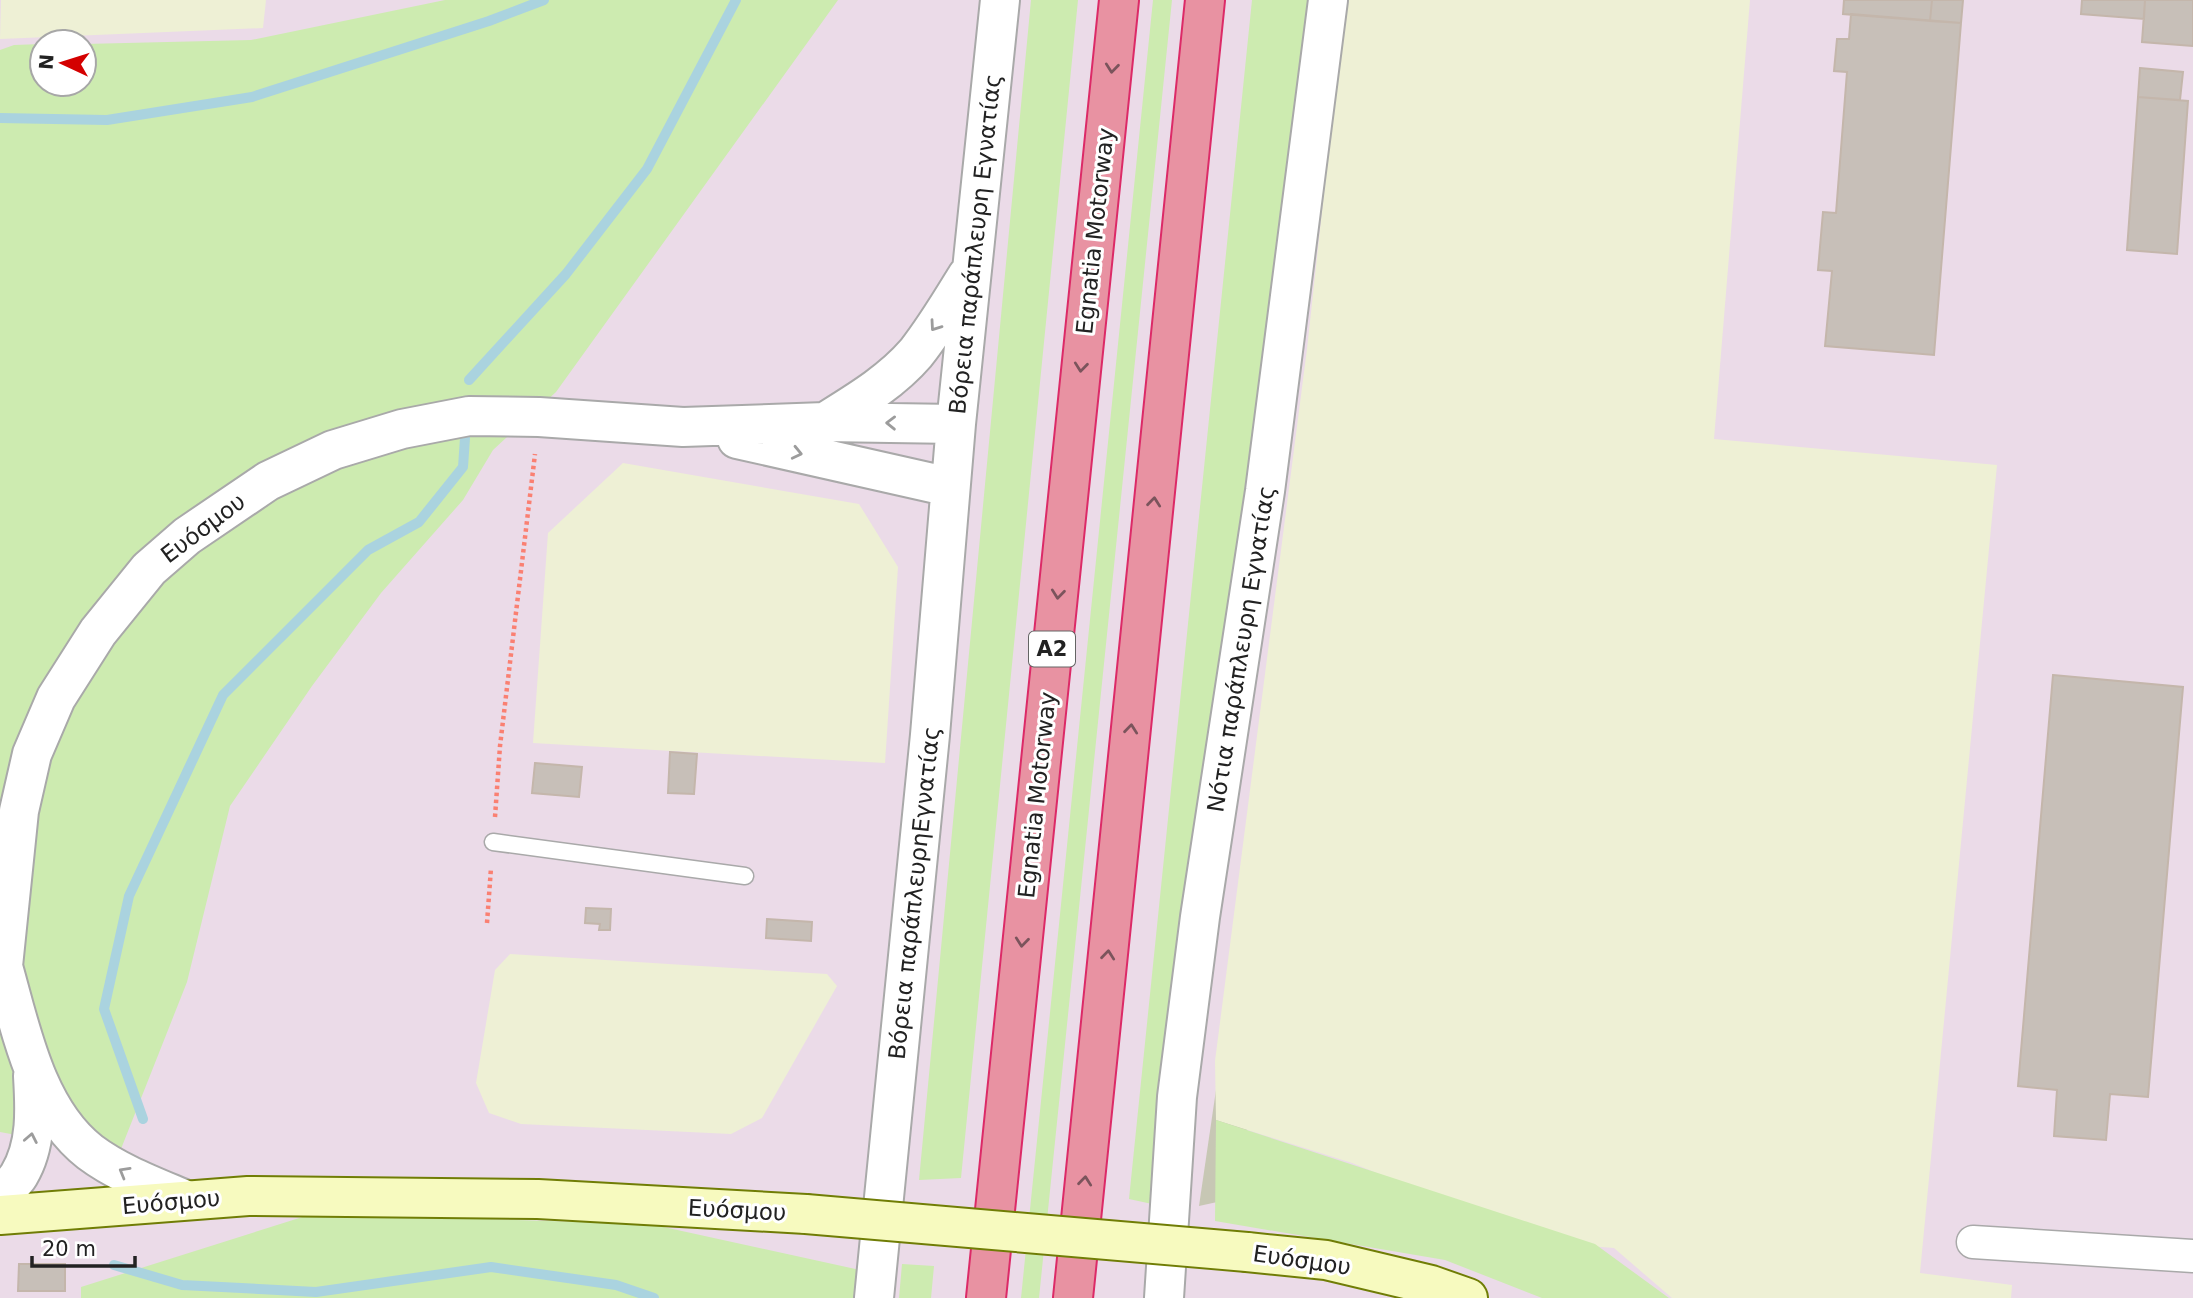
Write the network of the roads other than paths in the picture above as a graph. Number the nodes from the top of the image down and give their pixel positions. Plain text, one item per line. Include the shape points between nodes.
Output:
1 (1000, 0) edge
2 (1119, 0) edge
3 (1205, 0) edge
4 (1328, 0) edge
5 (971, 268) junction
6 (825, 422) junction
7 (956, 424) junction
8 (683, 427) junction
9 (950, 487) junction
10 (493, 842) road end
11 (746, 876) dead end
12 (2, 983) edge
13 (33, 1070) junction
14 (0, 1196) edge
15 (186, 1200) junction
16 (0, 1216) edge
17 (1973, 1242) dead end
18 (2193, 1256) edge
19 (874, 1298) edge
20 (986, 1298) edge
21 (1073, 1298) edge
22 (1164, 1298) edge
23 (1468, 1298) edge

1 - 5 street, Βόρεια παράπλευρη Εγνατίας
2 -> 20 highway, Egnatia Motorway / Α2
21 -> 3 highway
4 - 22 street, Νότια παράπλευρη Εγνατίας via 1265,491 1177,1097
5 -> 6 street via 915,354
5 - 7 street, Βόρεια παράπλευρη Εγνατίας
7 -> 6 street
6 - 8 street
7 - 9 street, Βόρεια παράπλευρη Εγνατίας
8 -> 9 street
8 - 12 street, Ευόσμου via 469,416 402,429 333,450 268,481 187,536 149,569 98,632 56,698 32,754 19,811
9 - 19 street, Βόρεια παράπλευρηΕγνατίας
10 - 11 lane
12 - 13 street
14 -> 13 street via 19,1176 32,1143
15 -> 13 street via 90,1152 70,1133
15 - 16 main road, Ευόσμου
15 - 23 main road, Ευόσμου, bridge via 248,1196 538,1199 806,1214 1326,1260
17 - 18 street

